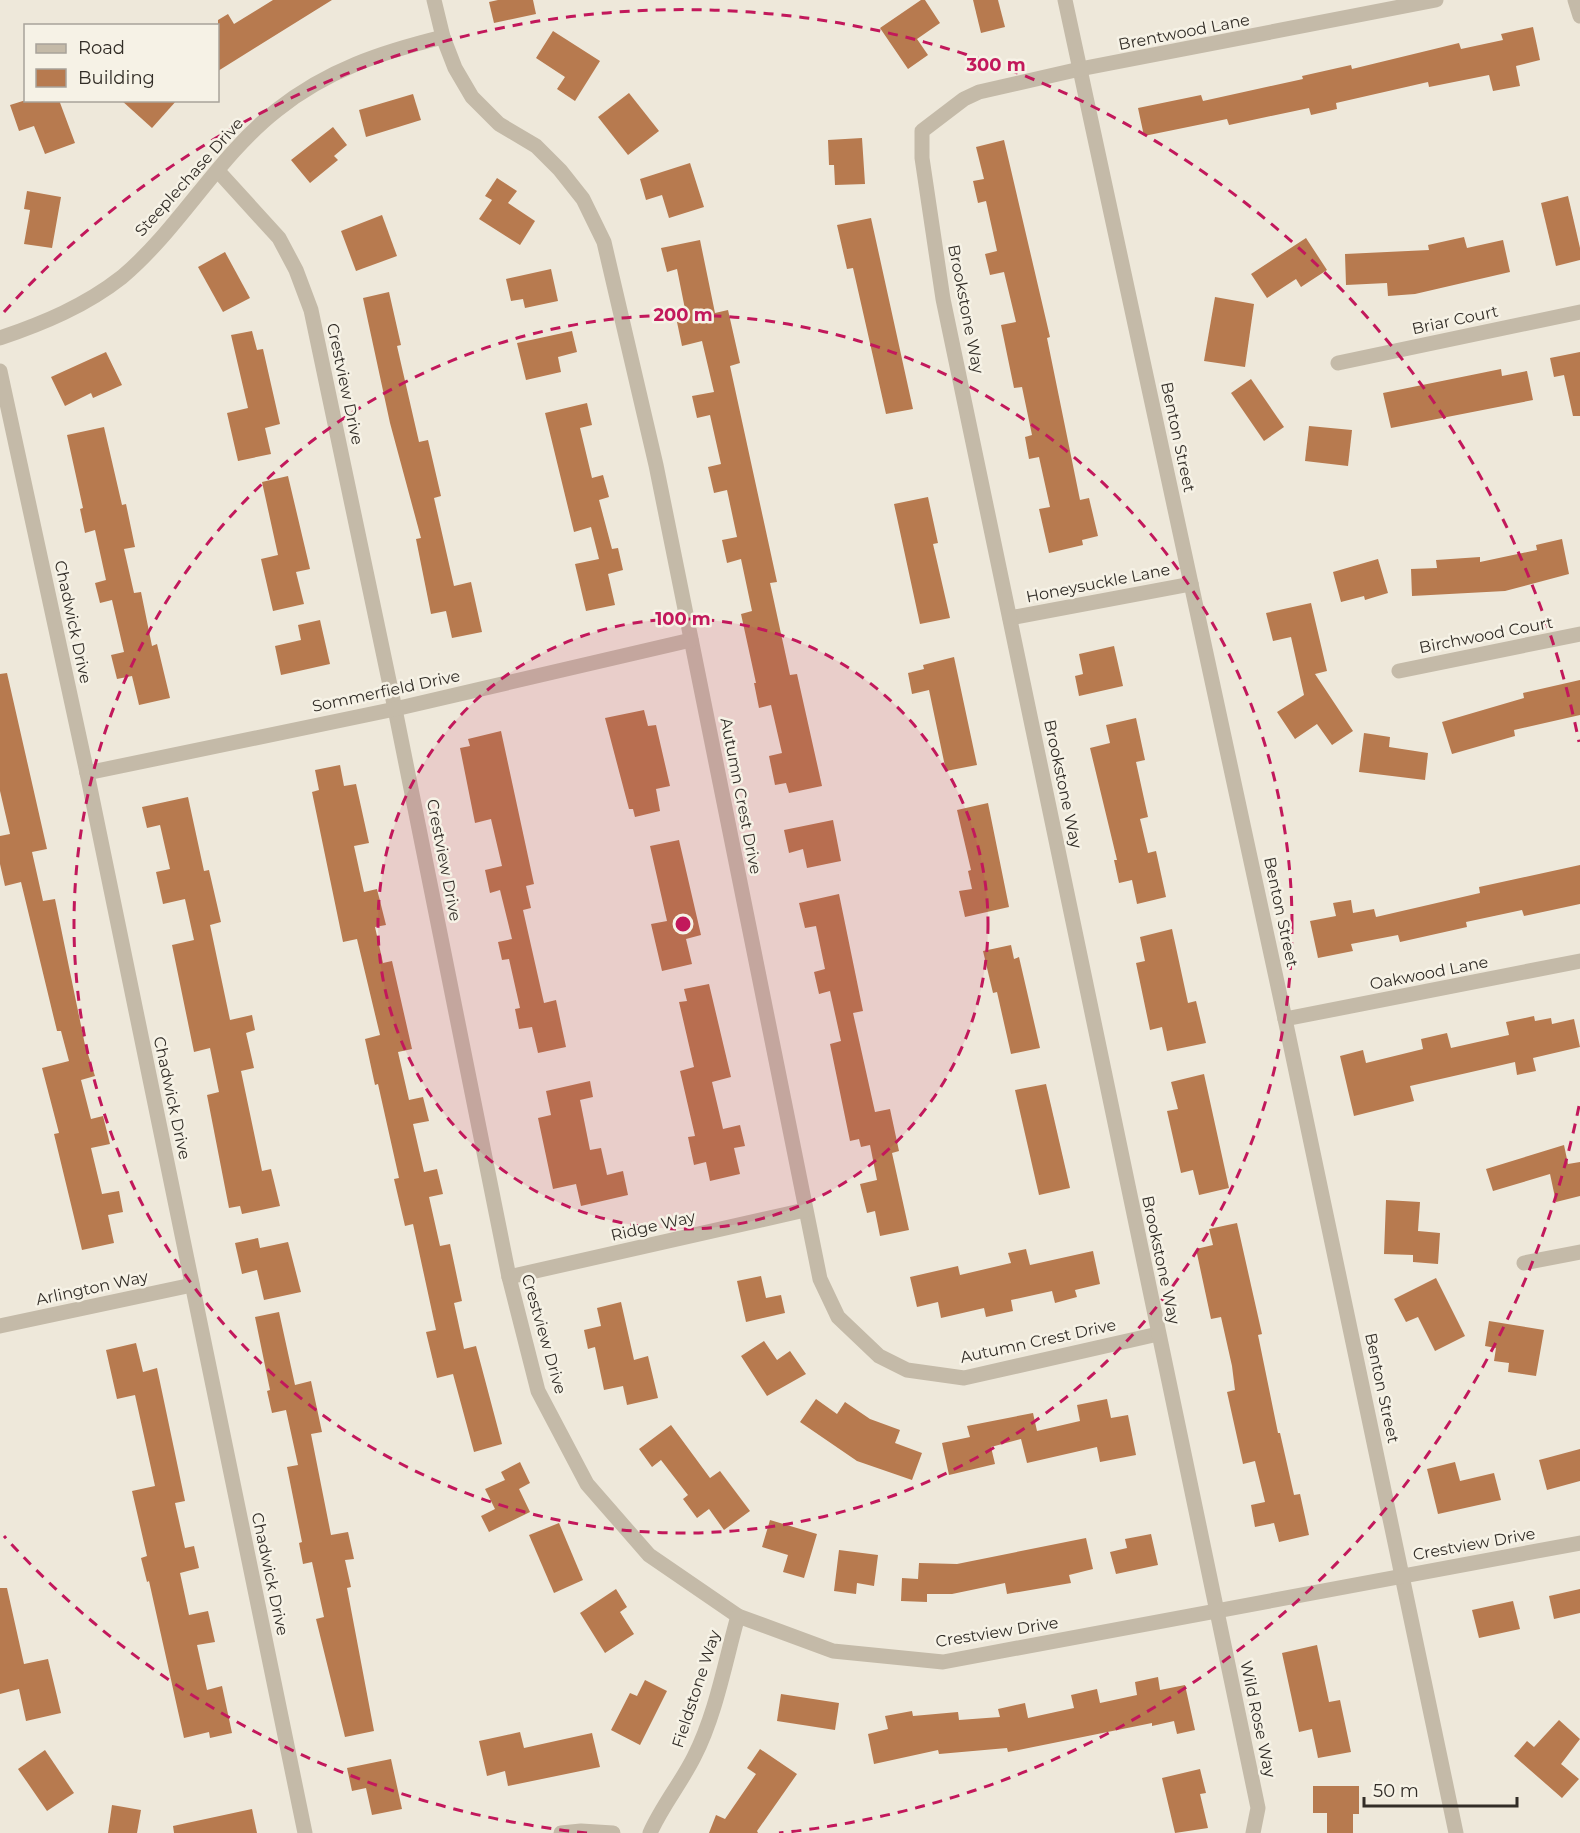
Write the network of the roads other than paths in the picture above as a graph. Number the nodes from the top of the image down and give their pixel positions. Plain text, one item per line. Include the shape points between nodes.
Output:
1 (434, 0) edge
2 (1065, 0) edge
3 (1436, 0) edge
4 (1575, 0) edge
5 (1580, 16) edge
6 (442, 37) junction
7 (1080, 69) junction
8 (218, 171) junction
9 (1580, 312) edge
10 (0, 338) edge
11 (1338, 363) dead end
12 (0, 371) edge
13 (1191, 584) junction
14 (1010, 618) junction
15 (1580, 634) edge
16 (691, 640) junction
17 (1399, 671) dead end
18 (395, 709) junction
19 (87, 773) junction
20 (1580, 961) edge
21 (1286, 1019) junction
22 (805, 1210) junction
23 (1580, 1252) edge
24 (1524, 1263) dead end
25 (509, 1277) junction
26 (192, 1286) junction
27 (0, 1326) edge
28 (1158, 1334) junction
29 (1580, 1542) edge
30 (1403, 1575) junction
31 (1217, 1611) junction
32 (738, 1616) junction
33 (305, 1833) edge
34 (561, 1833) edge
35 (613, 1833) edge
36 (650, 1833) edge
37 (1253, 1833) edge
38 (1456, 1833) edge

1 - 6 street, Autumn Crest Drive
2 - 7 street, Benton Street
3 - 7 street, Brentwood Lane
4 - 5 street
6 - 8 street, Steeplechase Drive via 389,50 313,83 244,139
6 - 16 street, Autumn Crest Drive via 472,97 499,124 536,146 560,170 583,199 604,242 656,465
7 - 13 street, Benton Street
7 - 14 street, Brookstone Way via 979,92 922,131 922,158 944,299
8 - 10 street, Steeplechase Drive via 148,251 114,283 66,313
8 - 18 street, Crestview Drive via 279,238 311,310
9 - 11 street, Briar Court
12 - 19 street, Chadwick Drive
13 - 14 street, Honeysuckle Lane
13 - 21 street, Benton Street
14 - 28 street, Brookstone Way
15 - 17 street, Birchwood Court
16 - 18 street, Sommerfield Drive
16 - 22 street, Autumn Crest Drive
18 - 19 street, Sommerfield Drive
18 - 25 street, Crestview Drive
19 - 26 street, Chadwick Drive
20 - 21 street, Oakwood Lane
21 - 30 street, Benton Street
22 - 25 street, Ridge Way
22 - 28 street, Autumn Crest Drive via 820,1278 838,1317 879,1356 907,1370 964,1378
23 - 24 street
25 - 32 street, Crestview Drive via 538,1392 587,1484 650,1555
26 - 27 street, Arlington Way
26 - 33 street, Chadwick Drive
28 - 31 street, Brookstone Way
29 - 30 street, Crestview Drive
30 - 31 street, Crestview Drive
30 - 38 street, Benton Street
31 - 32 street, Crestview Drive via 943,1662 833,1651
31 - 37 street, Wild Rose Way via 1258,1808
32 - 36 street, Fieldstone Way via 706,1730
34 - 35 street

